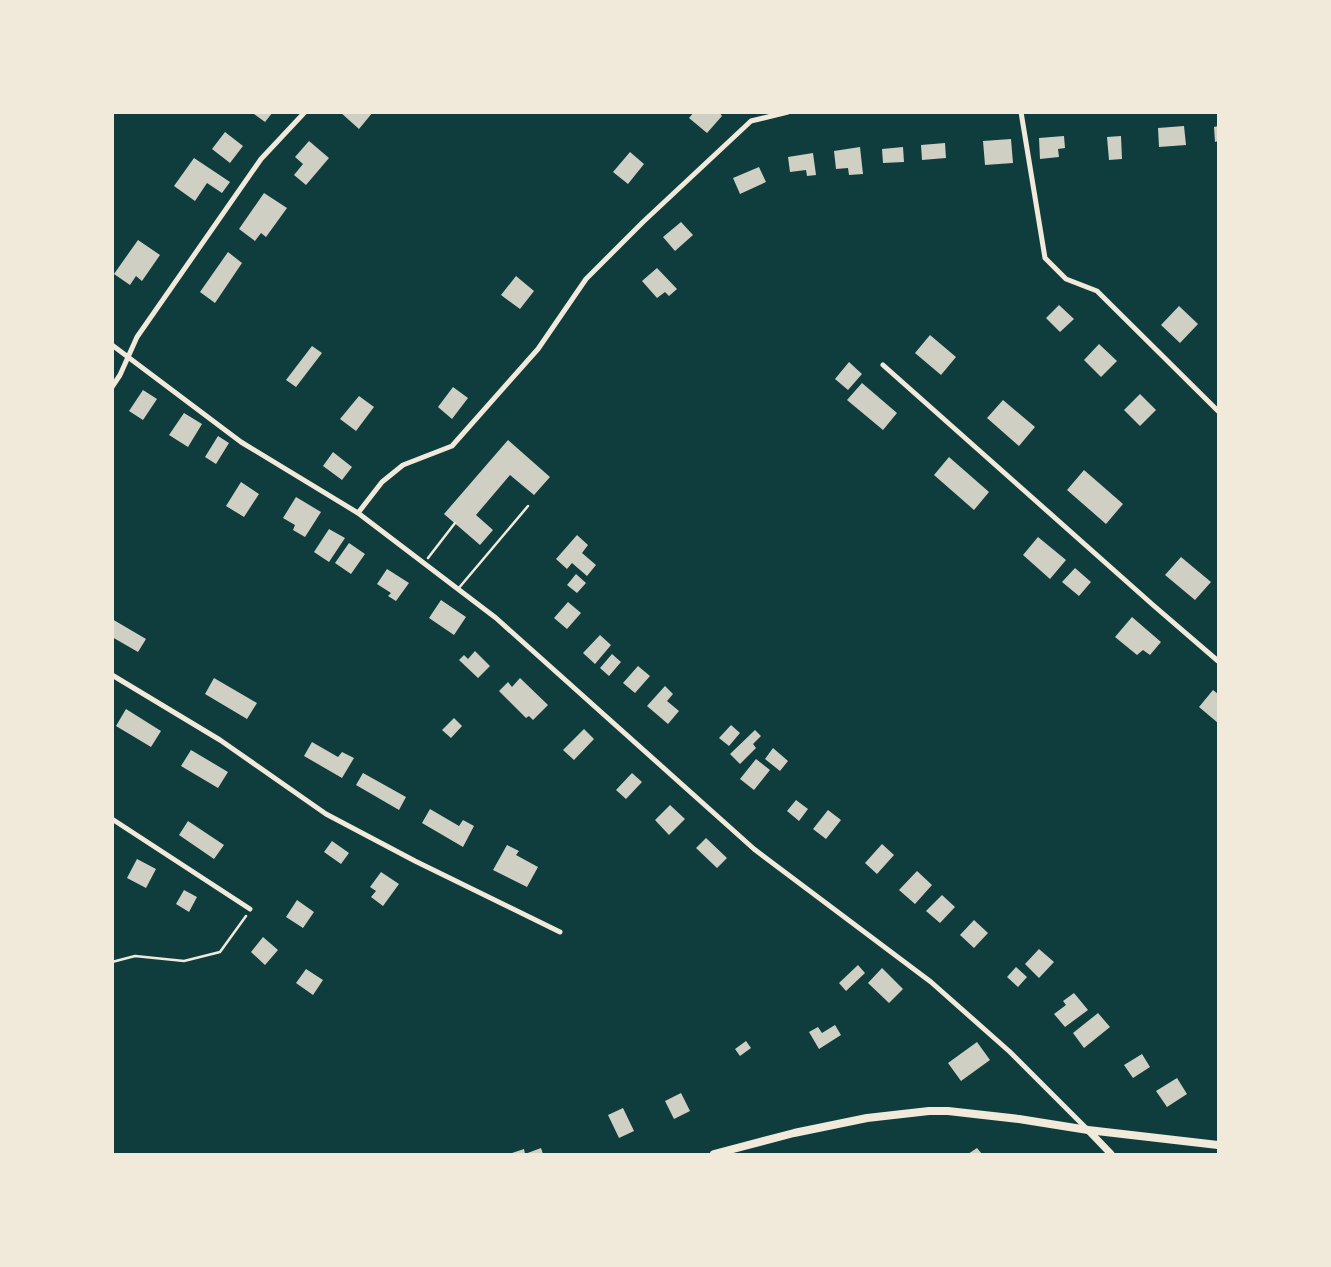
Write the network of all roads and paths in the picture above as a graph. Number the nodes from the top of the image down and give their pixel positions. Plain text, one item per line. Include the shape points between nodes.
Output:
1 (305, 112) edge
2 (788, 112) edge
3 (1021, 112) edge
4 (112, 345) edge
5 (128, 357) junction
6 (883, 365) dead end
7 (112, 387) edge
8 (1218, 411) edge
9 (528, 506) dead end
10 (358, 513) junction
11 (455, 523) dead end
12 (423, 564) junction
13 (458, 589) junction
14 (1218, 661) edge
15 (112, 675) edge
16 (112, 820) edge
17 (250, 909) joint
18 (560, 932) dead end
19 (112, 962) edge
20 (1088, 1130) junction
21 (1218, 1145) edge
22 (714, 1154) edge
23 (1111, 1154) edge

1 - 5 street via 261,158 137,337
2 - 10 street via 751,121 586,279 538,349 452,446 403,465 382,482
3 - 8 street via 1045,258 1066,279 1097,291
4 - 5 street
5 - 7 street
5 - 10 street via 241,442
6 - 14 street
9 - 13 lane
10 - 12 street
11 - 12 path
12 - 13 street
13 - 20 street via 496,618 754,849 931,982 1010,1052
15 - 18 street via 220,740 326,814
16 - 17 street
17 - 19 path via 220,952 184,961 135,956
20 - 21 main road
20 - 22 main road via 1019,1118 929,1111 867,1118
20 - 23 street

